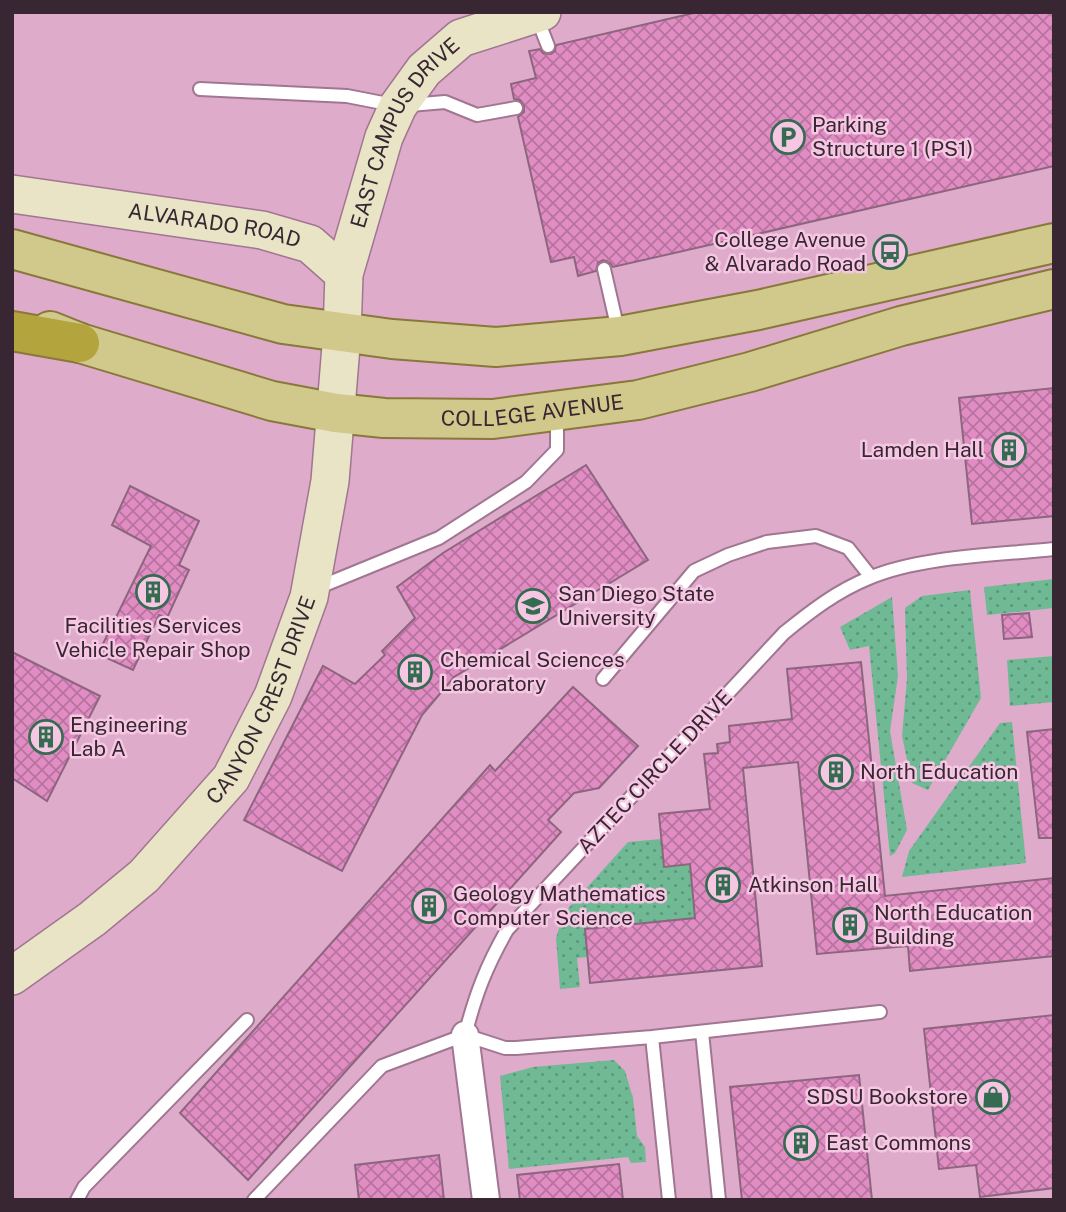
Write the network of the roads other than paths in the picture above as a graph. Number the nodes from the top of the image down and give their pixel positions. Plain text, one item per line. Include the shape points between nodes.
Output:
1 (542, 24) edge
2 (200, 89) dead end
3 (397, 106) junction
4 (516, 108) dead end
5 (12, 194) edge
6 (1054, 243) edge
7 (12, 249) edge
8 (604, 270) dead end
9 (344, 274) junction
10 (1054, 289) edge
11 (12, 316) edge
12 (12, 331) edge
13 (342, 334) junction
14 (620, 336) junction
15 (80, 343) junction
16 (557, 411) junction
17 (336, 414) junction
18 (1054, 549) edge
19 (871, 577) junction
20 (310, 591) junction
21 (603, 678) dead end
22 (12, 976) edge
23 (880, 1012) dead end
24 (247, 1020) dead end
25 (702, 1032) junction
26 (466, 1035) junction
27 (652, 1037) junction
28 (77, 1200) edge
29 (254, 1200) edge
30 (486, 1200) edge
31 (670, 1200) edge
32 (719, 1200) edge

1 - 3 street, EAST CAMPUS DRIVE via 461,37 424,70
2 - 3 lane via 347,96
3 - 4 lane via 445,102 477,115
3 - 9 street, EAST CAMPUS DRIVE
5 - 9 street, ALVARADO ROAD via 262,230 310,244
6 - 14 main road
7 - 13 main road via 283,324
8 - 14 lane
9 - 13 street
10 - 16 main road, COLLEGE AVENUE via 901,326 638,400
11 - 15 main road, COLLEGE AVENUE
12 - 15 highway
13 - 14 main road via 483,346
13 - 17 street, CANYON CREST DRIVE
15 - 17 main road, COLLEGE AVENUE via 272,401
16 - 17 main road, COLLEGE AVENUE via 493,419
16 - 20 lane via 557,450 526,482 439,538
17 - 20 street, CANYON CREST DRIVE via 330,481
18 - 19 lane, AZTEC CIRCLE DRIVE via 943,561
19 - 21 lane via 848,548 816,536 767,542 728,555 694,571
19 - 26 lane, AZTEC CIRCLE DRIVE via 819,605 784,633 507,930 475,995
20 - 22 street, CANYON CREST DRIVE via 273,696 230,778 145,876
23 - 25 lane
24 - 28 lane via 137,1129 83,1187
25 - 27 lane
25 - 32 lane
26 - 27 lane via 505,1048
26 - 29 lane via 382,1066
26 - 30 street
27 - 31 lane

